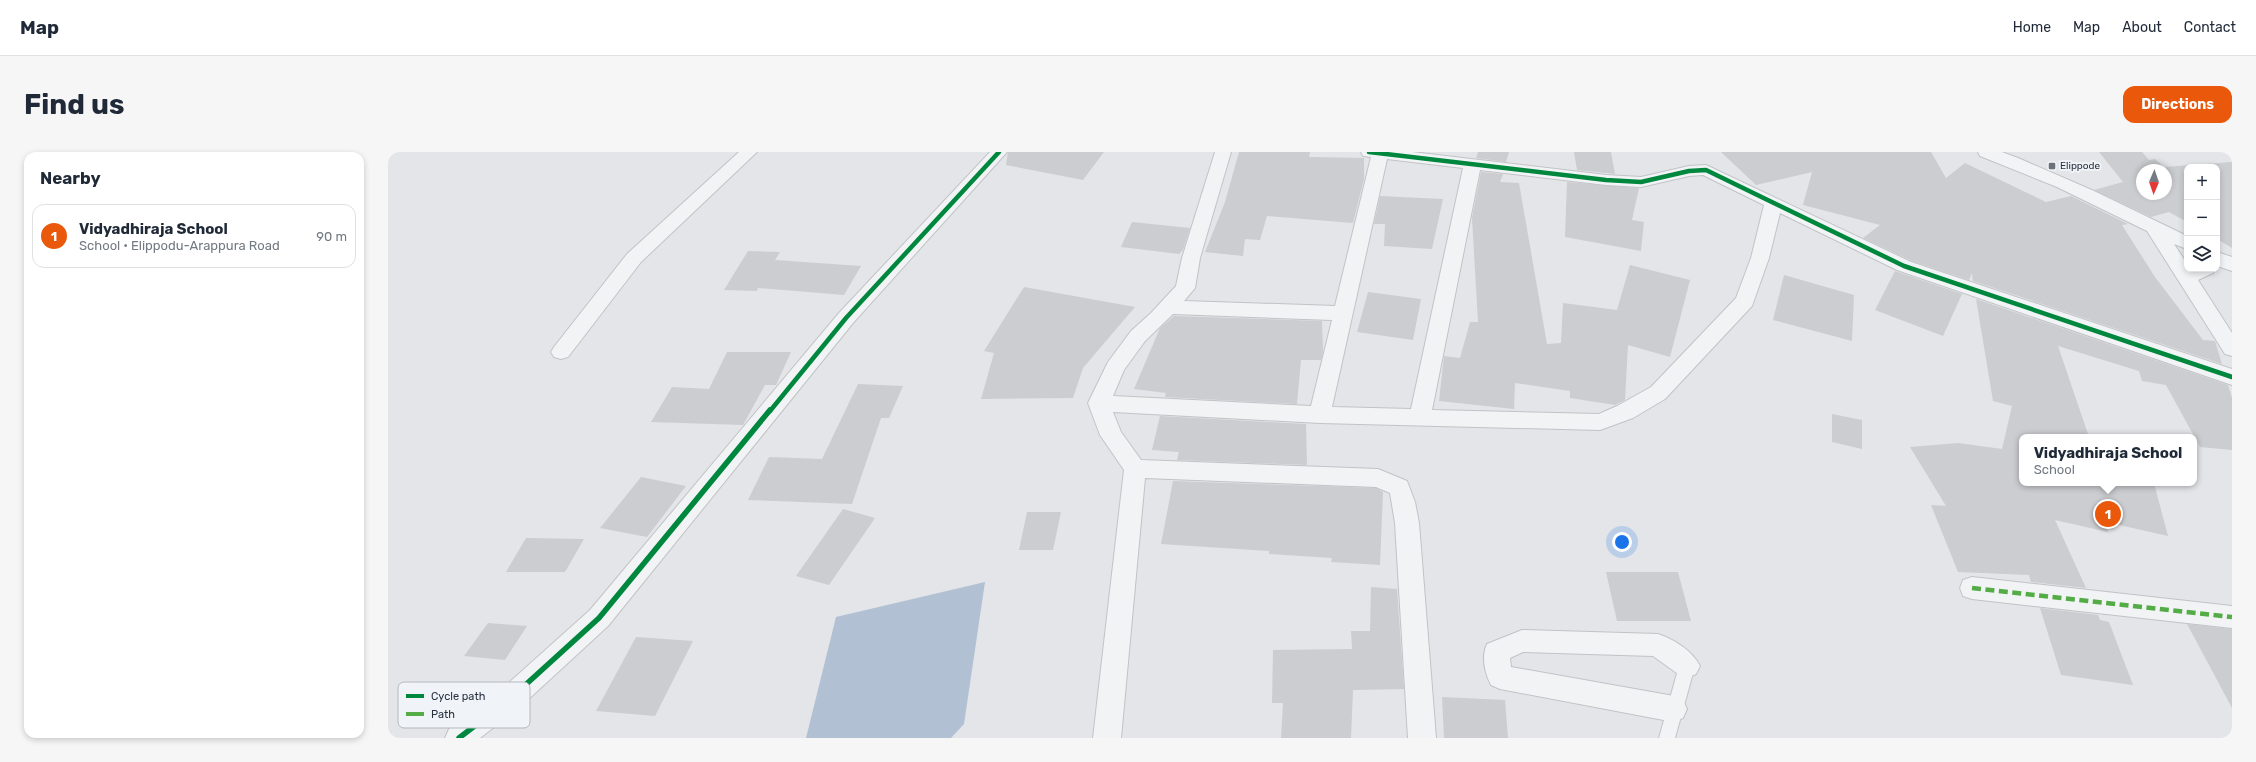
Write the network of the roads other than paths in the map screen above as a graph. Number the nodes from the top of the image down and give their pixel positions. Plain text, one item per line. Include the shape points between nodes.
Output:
1 (749, 152) edge
2 (999, 152) edge
3 (1223, 152) edge
4 (1986, 152) edge
5 (1384, 153) edge
6 (1472, 165) junction
7 (1773, 204) junction
8 (2154, 228) junction
9 (2184, 242) edge
10 (2220, 259) edge
11 (2232, 265) edge
12 (2220, 267) edge
13 (2199, 272) edge
14 (2186, 278) junction
15 (1169, 307) junction
16 (1344, 313) junction
17 (2232, 348) edge
18 (561, 352) dead end
19 (2232, 377) edge
20 (1099, 403) junction
21 (1320, 415) junction
22 (1420, 418) junction
23 (1135, 469) junction
24 (1972, 588) dead end
25 (2232, 617) edge
26 (1687, 666) joint
27 (529, 682) edge
28 (1674, 709) junction
29 (472, 728) edge
30 (459, 738) edge
31 (1107, 738) edge
32 (1422, 738) edge
33 (1667, 738) edge

1 - 18 street via 634,258
2 - 27 street via 846,318 599,618
3 - 15 street via 1191,258 1185,288
4 - 8 street via 2083,191
5 - 6 street
5 - 16 street
6 - 7 street via 1641,182 1689,171 1706,170
6 - 22 street
7 - 19 street via 1904,266
7 - 22 street via 1760,258 1745,300 1658,393 1625,412 1600,422
8 - 9 street
8 - 14 street
10 - 11 street
11 - 12 street
13 - 14 street
14 - 17 street
15 - 16 street
15 - 20 street via 1138,336 1114,367
16 - 21 street
20 - 21 street
20 - 23 street via 1111,435
21 - 22 street
23 - 31 street
23 - 32 street via 1378,478 1399,487 1407,523
24 - 25 street
26 - 28 lane
26 - 28 street via 1658,646 1522,641 1496,652 1500,677
28 - 33 lane
29 - 30 street

